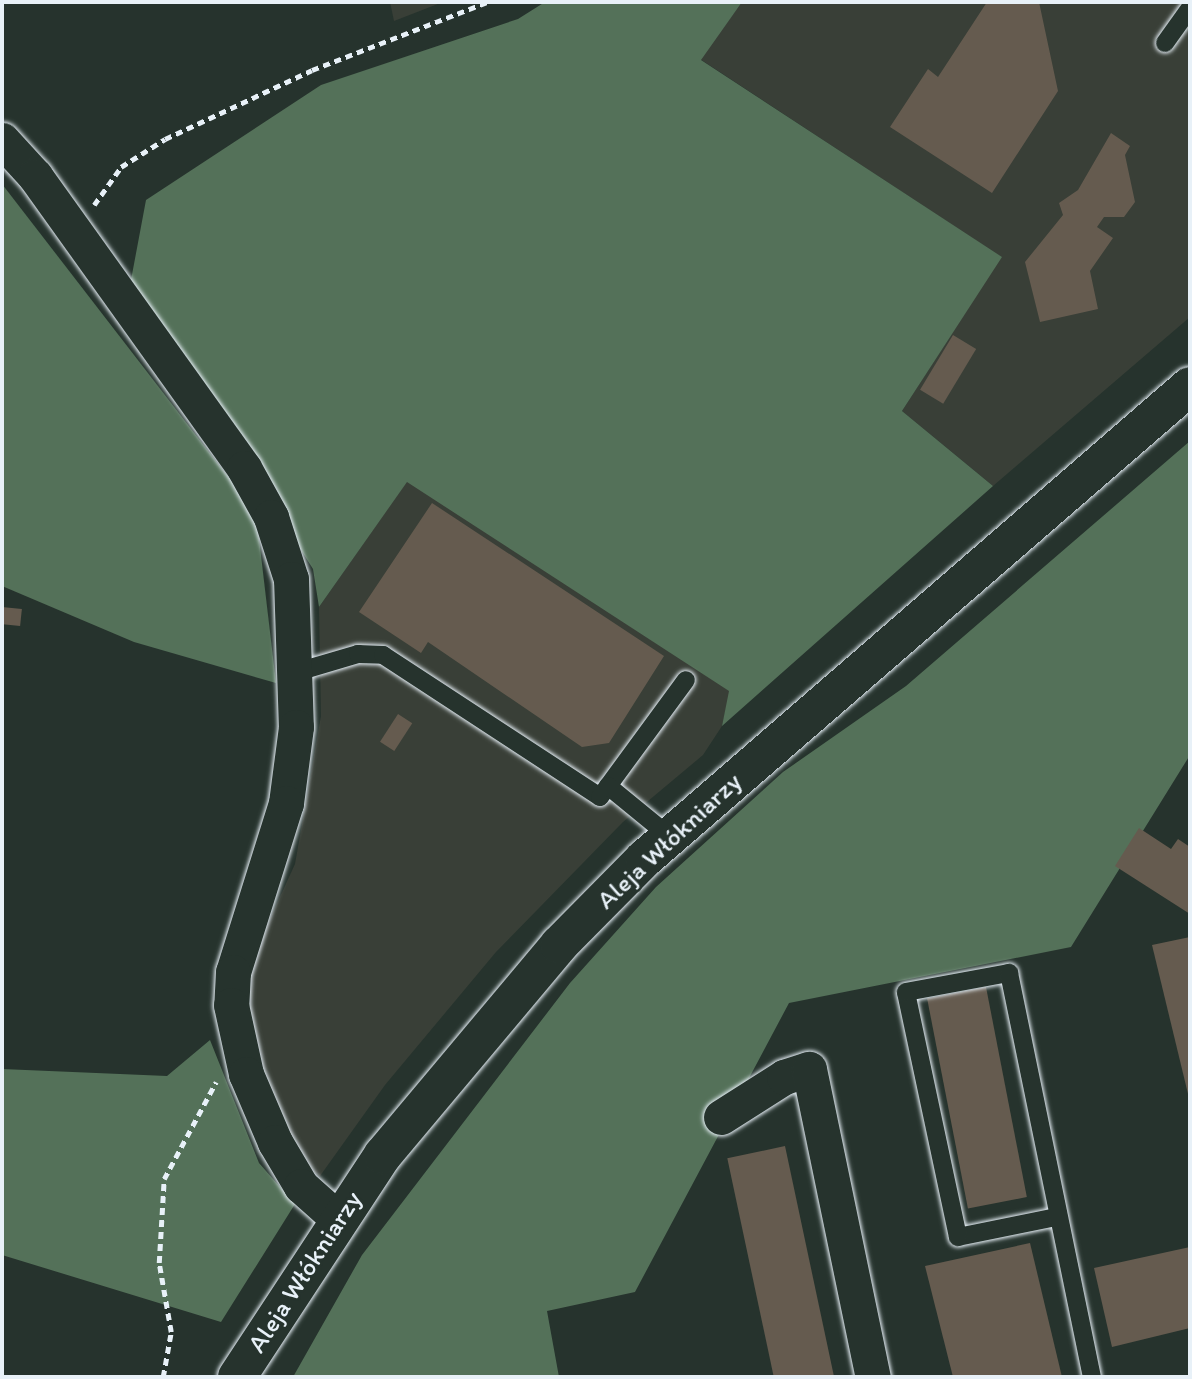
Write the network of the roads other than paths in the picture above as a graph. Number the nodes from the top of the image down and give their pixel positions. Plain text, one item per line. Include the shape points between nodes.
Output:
1 (1190, 8) edge
2 (1165, 43) dead end
3 (2, 140) edge
4 (1190, 386) edge
5 (1190, 411) edge
6 (1107, 459) junction
7 (296, 672) junction
8 (686, 680) dead end
9 (608, 786) junction
10 (670, 836) junction
11 (720, 1117) dead end
12 (1056, 1217) junction
13 (338, 1219) junction
14 (237, 1377) edge
15 (873, 1377) edge
16 (1092, 1377) edge

1 - 2 lane
3 - 7 street via 192,390 271,517 291,579
4 - 6 main road, Aleja Włókniarzy
5 - 6 main road
6 - 10 main road, Aleja Włókniarzy
7 - 9 lane via 358,654 383,655 600,797
7 - 13 street via 286,803 233,972 237,1040 289,1169
8 - 9 lane
9 - 10 lane
10 - 13 main road, Aleja Włókniarzy via 501,1007
11 - 15 street via 783,1077 809,1069
12 - 12 lane via 1009,973 906,992 958,1237
12 - 16 lane
13 - 14 main road, Aleja Włókniarzy

